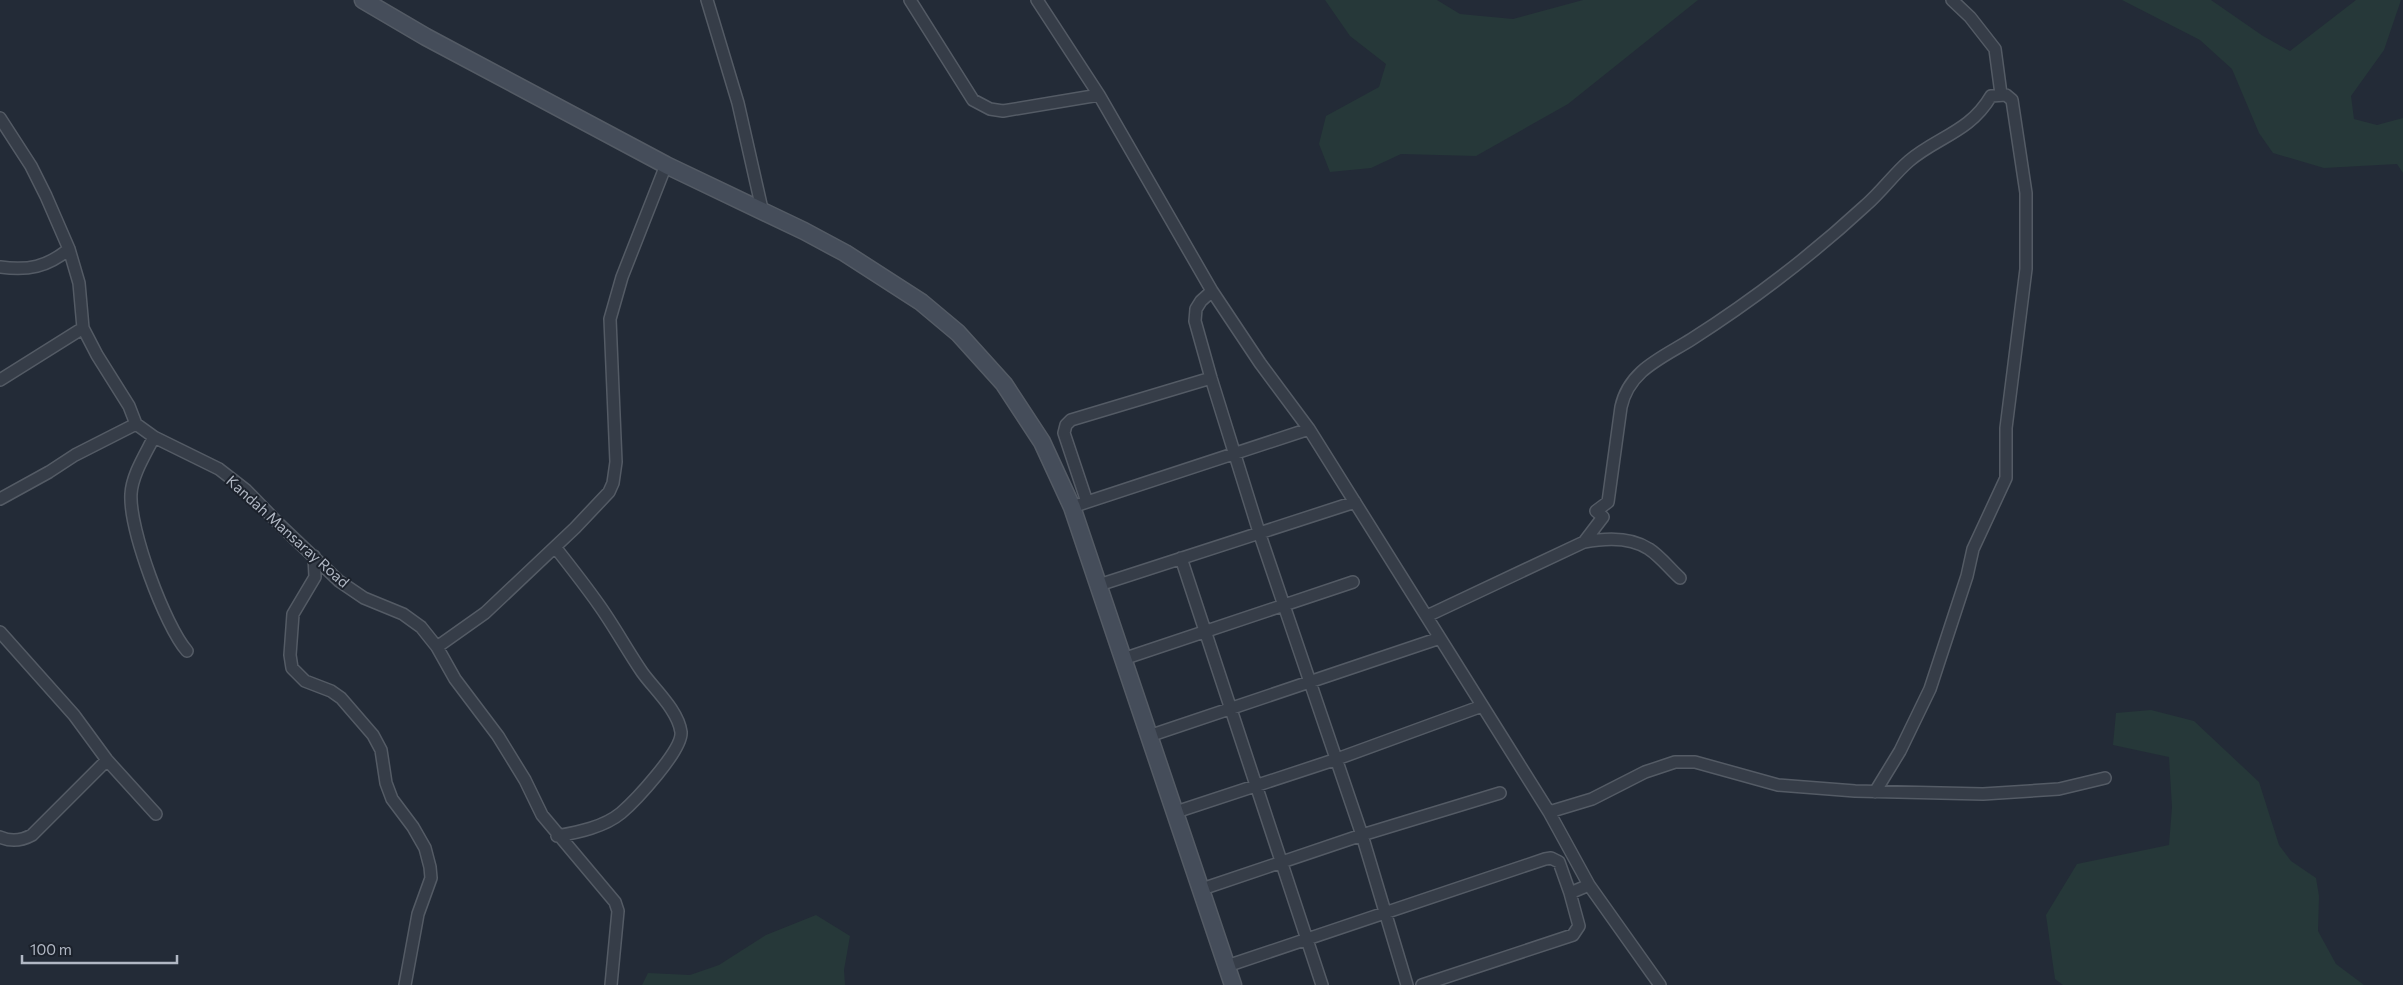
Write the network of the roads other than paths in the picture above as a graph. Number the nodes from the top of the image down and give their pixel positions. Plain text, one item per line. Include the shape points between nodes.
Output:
1 (363, 0) edge
2 (707, 0) edge
3 (910, 0) edge
4 (1037, 0) edge
5 (1952, 0) edge
6 (1099, 94) junction
7 (2001, 94) junction
8 (0, 118) edge
9 (666, 164) junction
10 (762, 209) junction
11 (70, 249) junction
12 (0, 267) edge
13 (1212, 291) junction
14 (83, 328) junction
15 (1211, 378) junction
16 (0, 380) edge
17 (136, 424) junction
18 (1310, 429) junction
19 (154, 437) junction
20 (1235, 453) junction
21 (0, 499) edge
22 (1355, 502) junction
23 (1080, 504) junction
24 (1259, 532) junction
25 (1584, 542) junction
26 (556, 547) junction
27 (314, 556) junction
28 (1181, 558) junction
29 (1680, 578) dead end
30 (1353, 582) dead end
31 (1099, 585) junction
32 (1284, 605) junction
33 (1426, 616) junction
34 (0, 632) edge
35 (1205, 632) junction
36 (1440, 638) junction
37 (437, 647) junction
38 (187, 652) dead end
39 (1123, 659) junction
40 (1310, 683) junction
41 (1482, 706) junction
42 (1230, 709) junction
43 (1149, 736) junction
44 (1337, 759) junction
45 (107, 760) junction
46 (2105, 778) dead end
47 (1257, 785) junction
48 (1875, 792) junction
49 (1500, 793) dead end
50 (1176, 812) junction
51 (1548, 812) junction
52 (156, 814) dead end
53 (1362, 835) junction
54 (558, 836) junction
55 (0, 837) edge
56 (1282, 863) junction
57 (1589, 885) junction
58 (1202, 890) junction
59 (1570, 892) junction
60 (1385, 912) junction
61 (1305, 940) junction
62 (1227, 966) junction
63 (405, 985) edge
64 (611, 985) edge
65 (1233, 985) edge
66 (1322, 985) edge
67 (1408, 985) edge
68 (1422, 985) edge
69 (1660, 985) edge

1 - 9 main road via 426,37
2 - 10 street via 738,103
3 - 6 street via 973,100 990,109 1003,111
4 - 6 street
5 - 7 street via 1970,17 1994,49
6 - 13 street
7 - 25 street via 1991,96 1960,131 1909,161 1866,206 1793,266 1692,339 1645,367 1630,382 1623,395 1608,502 1596,511 1603,517
7 - 48 street via 2012,100 2026,193 2026,268 2006,428 2006,478 1973,550 1930,689 1900,751
8 - 11 street via 31,166
9 - 10 main road
9 - 26 street via 622,277 610,319 616,462 613,483 598,505
10 - 23 main road via 845,254 921,302 958,333 1004,384
11 - 12 street via 57,259 30,269
11 - 14 street via 80,283
13 - 15 street via 1196,309 1195,321
13 - 18 street via 1260,363
14 - 16 street
14 - 17 street via 129,406
15 - 20 street
15 - 23 street via 1071,420 1064,433
17 - 19 street, Kandah Mansaray Road
17 - 21 street
18 - 20 street
18 - 22 street
19 - 27 street, Kandah Mansaray Road via 218,469 246,490
19 - 38 street via 131,493 132,515 167,619
20 - 23 street
20 - 24 street
22 - 24 street
22 - 33 street
23 - 31 main road
24 - 28 street
24 - 32 street
25 - 29 street via 1607,538 1649,548
25 - 33 street
26 - 37 street via 485,614
26 - 54 street via 600,605 671,710 681,734 665,764 621,814 586,831
27 - 37 street, Kandah Mansaray Road via 364,598 403,614 421,627
27 - 63 street via 315,577 293,614 292,668 305,681 340,698 373,735 381,750 392,799 425,848 430,866 431,878 417,922
28 - 31 street
28 - 35 street
30 - 32 street
31 - 39 main road
32 - 35 street
32 - 40 street
33 - 36 street
34 - 45 street via 74,716
35 - 39 street
35 - 42 street
36 - 40 street
36 - 41 street
37 - 54 street, Kandah Mansaray Road via 455,679 498,736 542,815
39 - 43 main road
40 - 42 street
40 - 44 street
41 - 44 street
41 - 51 street
42 - 43 street
42 - 47 street
43 - 50 main road
44 - 47 street
44 - 53 street
45 - 52 street
45 - 55 street via 32,835 24,840 10,841
46 - 48 street via 2058,789 1983,794
47 - 50 street
47 - 56 street
48 - 51 street via 1778,785 1695,762 1675,762 1645,772 1592,799
49 - 53 street
50 - 58 main road
51 - 57 street
53 - 56 street
53 - 60 street
54 - 64 street, Kandah Mansaray Road via 615,902 618,911
56 - 58 street
56 - 61 street
57 - 59 street
57 - 69 street
58 - 62 main road
59 - 60 street via 1559,862 1551,858
59 - 68 street via 1579,926 1573,935
60 - 61 street
60 - 67 street
61 - 62 street
61 - 66 street
62 - 65 main road

